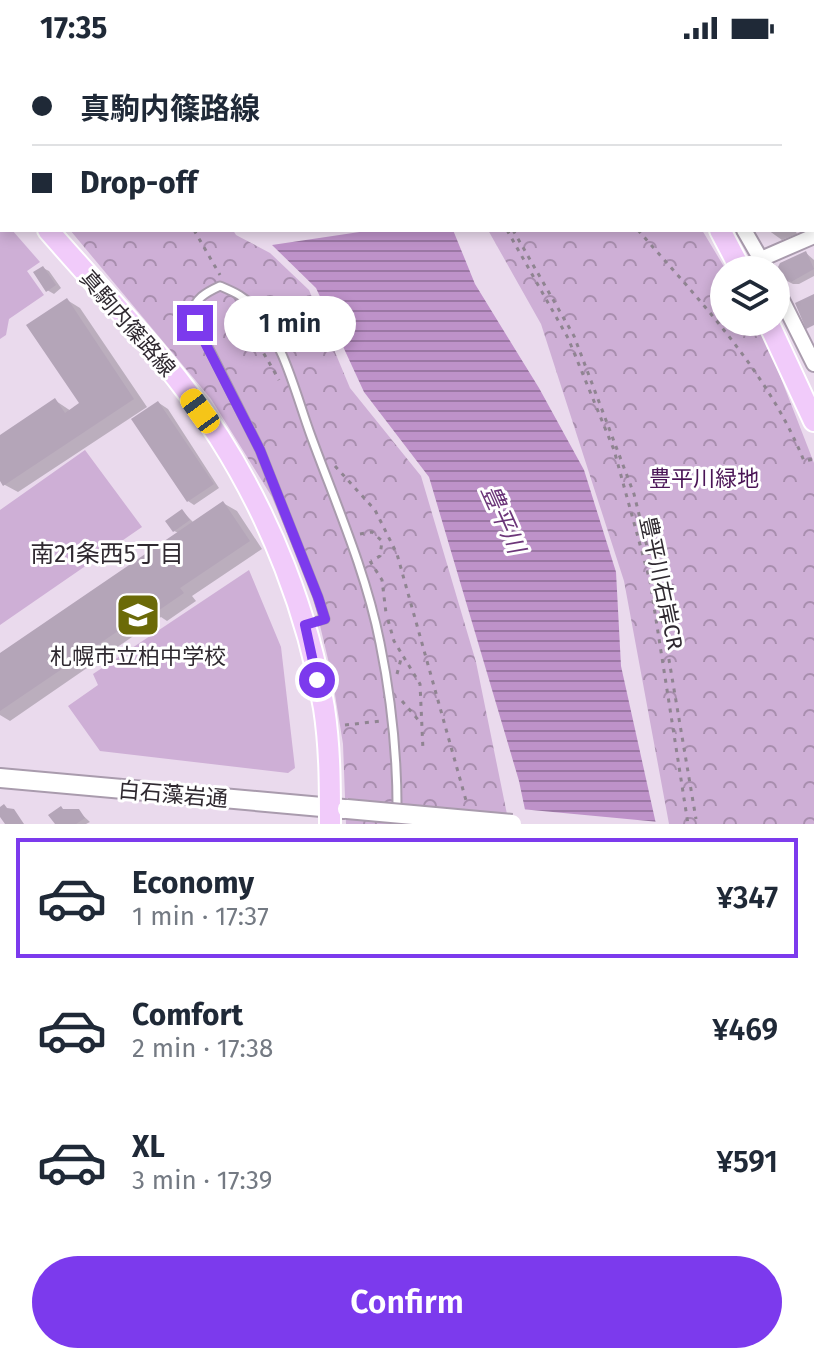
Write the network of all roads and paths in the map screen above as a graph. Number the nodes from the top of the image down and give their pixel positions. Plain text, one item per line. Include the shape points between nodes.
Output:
1 (50, 232) edge
2 (508, 232) edge
3 (514, 232) edge
4 (640, 232) edge
5 (721, 232) edge
6 (745, 232) edge
7 (814, 236) edge
8 (734, 256) edge
9 (759, 256) edge
10 (780, 256) edge
11 (790, 316) edge
12 (775, 336) edge
13 (814, 364) edge
14 (814, 421) edge
15 (814, 459) edge
16 (354, 552) junction
17 (371, 561) junction
18 (305, 625) junction
19 (402, 655) junction
20 (396, 678) dead end
21 (402, 702) dead end
22 (378, 721) dead end
23 (345, 725) dead end
24 (422, 725) junction
25 (423, 750) dead end
26 (0, 778) edge
27 (335, 813) edge
28 (696, 819) dead end
29 (397, 824) edge
30 (512, 824) edge
31 (688, 824) edge

1 - 18 main road, 真駒内篠路線 via 218,435 274,539
2 - 31 path, 豊平川右岸CR via 568,338 614,450 650,581
3 - 28 path via 574,336 634,494 656,583
4 - 15 path via 746,360 804,461
5 - 8 main road
6 - 9 street
7 - 10 street
11 - 13 street
12 - 14 main road
16 - 17 path
16 - 17 path via 359,535 377,534 382,551
16 - 18 lane via 265,323 238,294 220,286 212,290 195,304 192,315 260,450 318,597 325,619
16 - 29 lane via 386,678
17 - 19 path via 382,580 386,615
18 - 27 main road, 真駒内篠路線 via 323,707
19 - 20 path
19 - 24 path via 420,684
21 - 24 path
22 - 23 path
24 - 25 path
26 - 27 main road, 白石藻岩通
27 - 30 main road, 白石藻岩通, bridge

